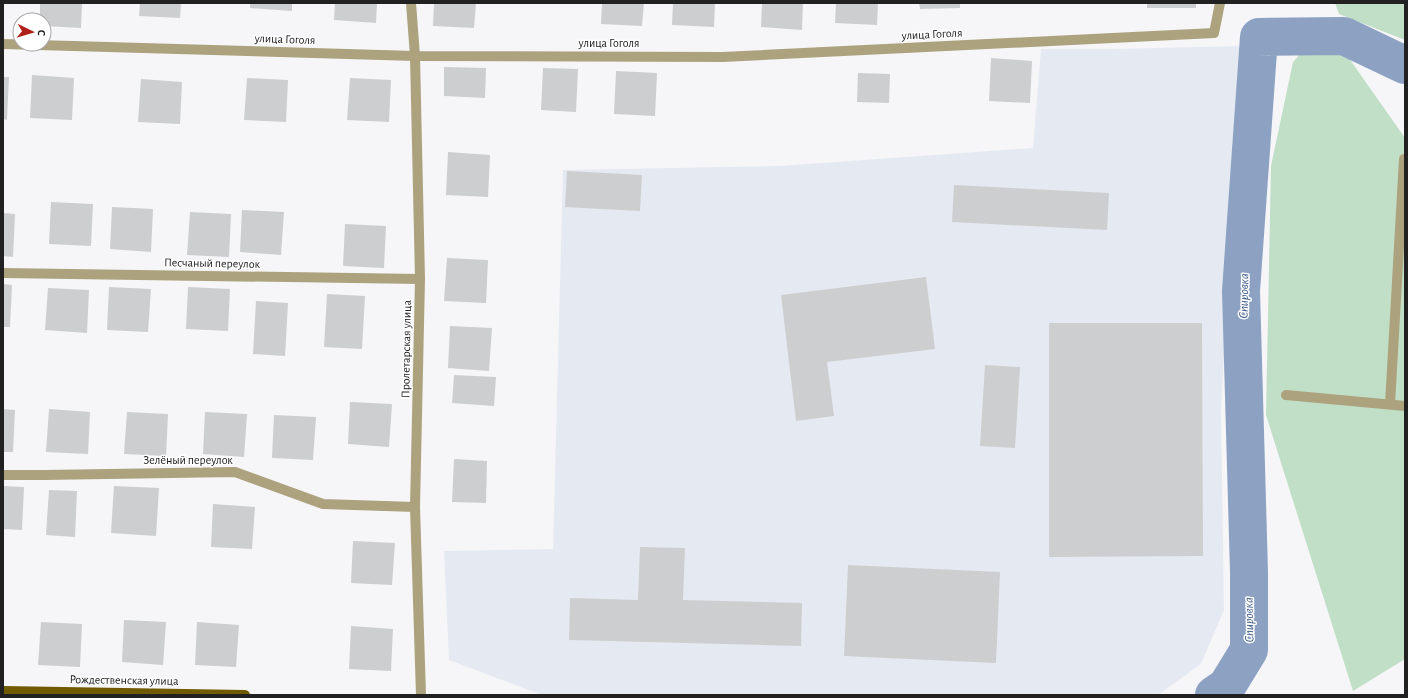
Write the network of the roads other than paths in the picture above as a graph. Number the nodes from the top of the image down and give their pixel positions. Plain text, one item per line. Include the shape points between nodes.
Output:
1 (411, 3) edge
2 (1220, 3) edge
3 (3, 44) edge
4 (415, 56) junction
5 (1404, 159) dead end
6 (3, 273) edge
7 (420, 278) junction
8 (1286, 395) dead end
9 (1390, 404) junction
10 (1405, 406) edge
11 (3, 474) edge
12 (415, 507) junction
13 (3, 691) edge
14 (245, 695) edge
15 (421, 695) edge

1 - 4 street, Пролетарская улица
2 - 4 street, улица Гоголя via 1214,33 723,57
3 - 4 street, улица Гоголя
4 - 7 street, Пролетарская улица
5 - 9 street
6 - 7 street, Песчаный переулок
7 - 12 street, Пролетарская улица
8 - 9 street
9 - 10 street
11 - 12 street, Зелёный переулок via 235,472 323,504
12 - 15 street, Пролетарская улица
13 - 14 main road, Рождественская улица

